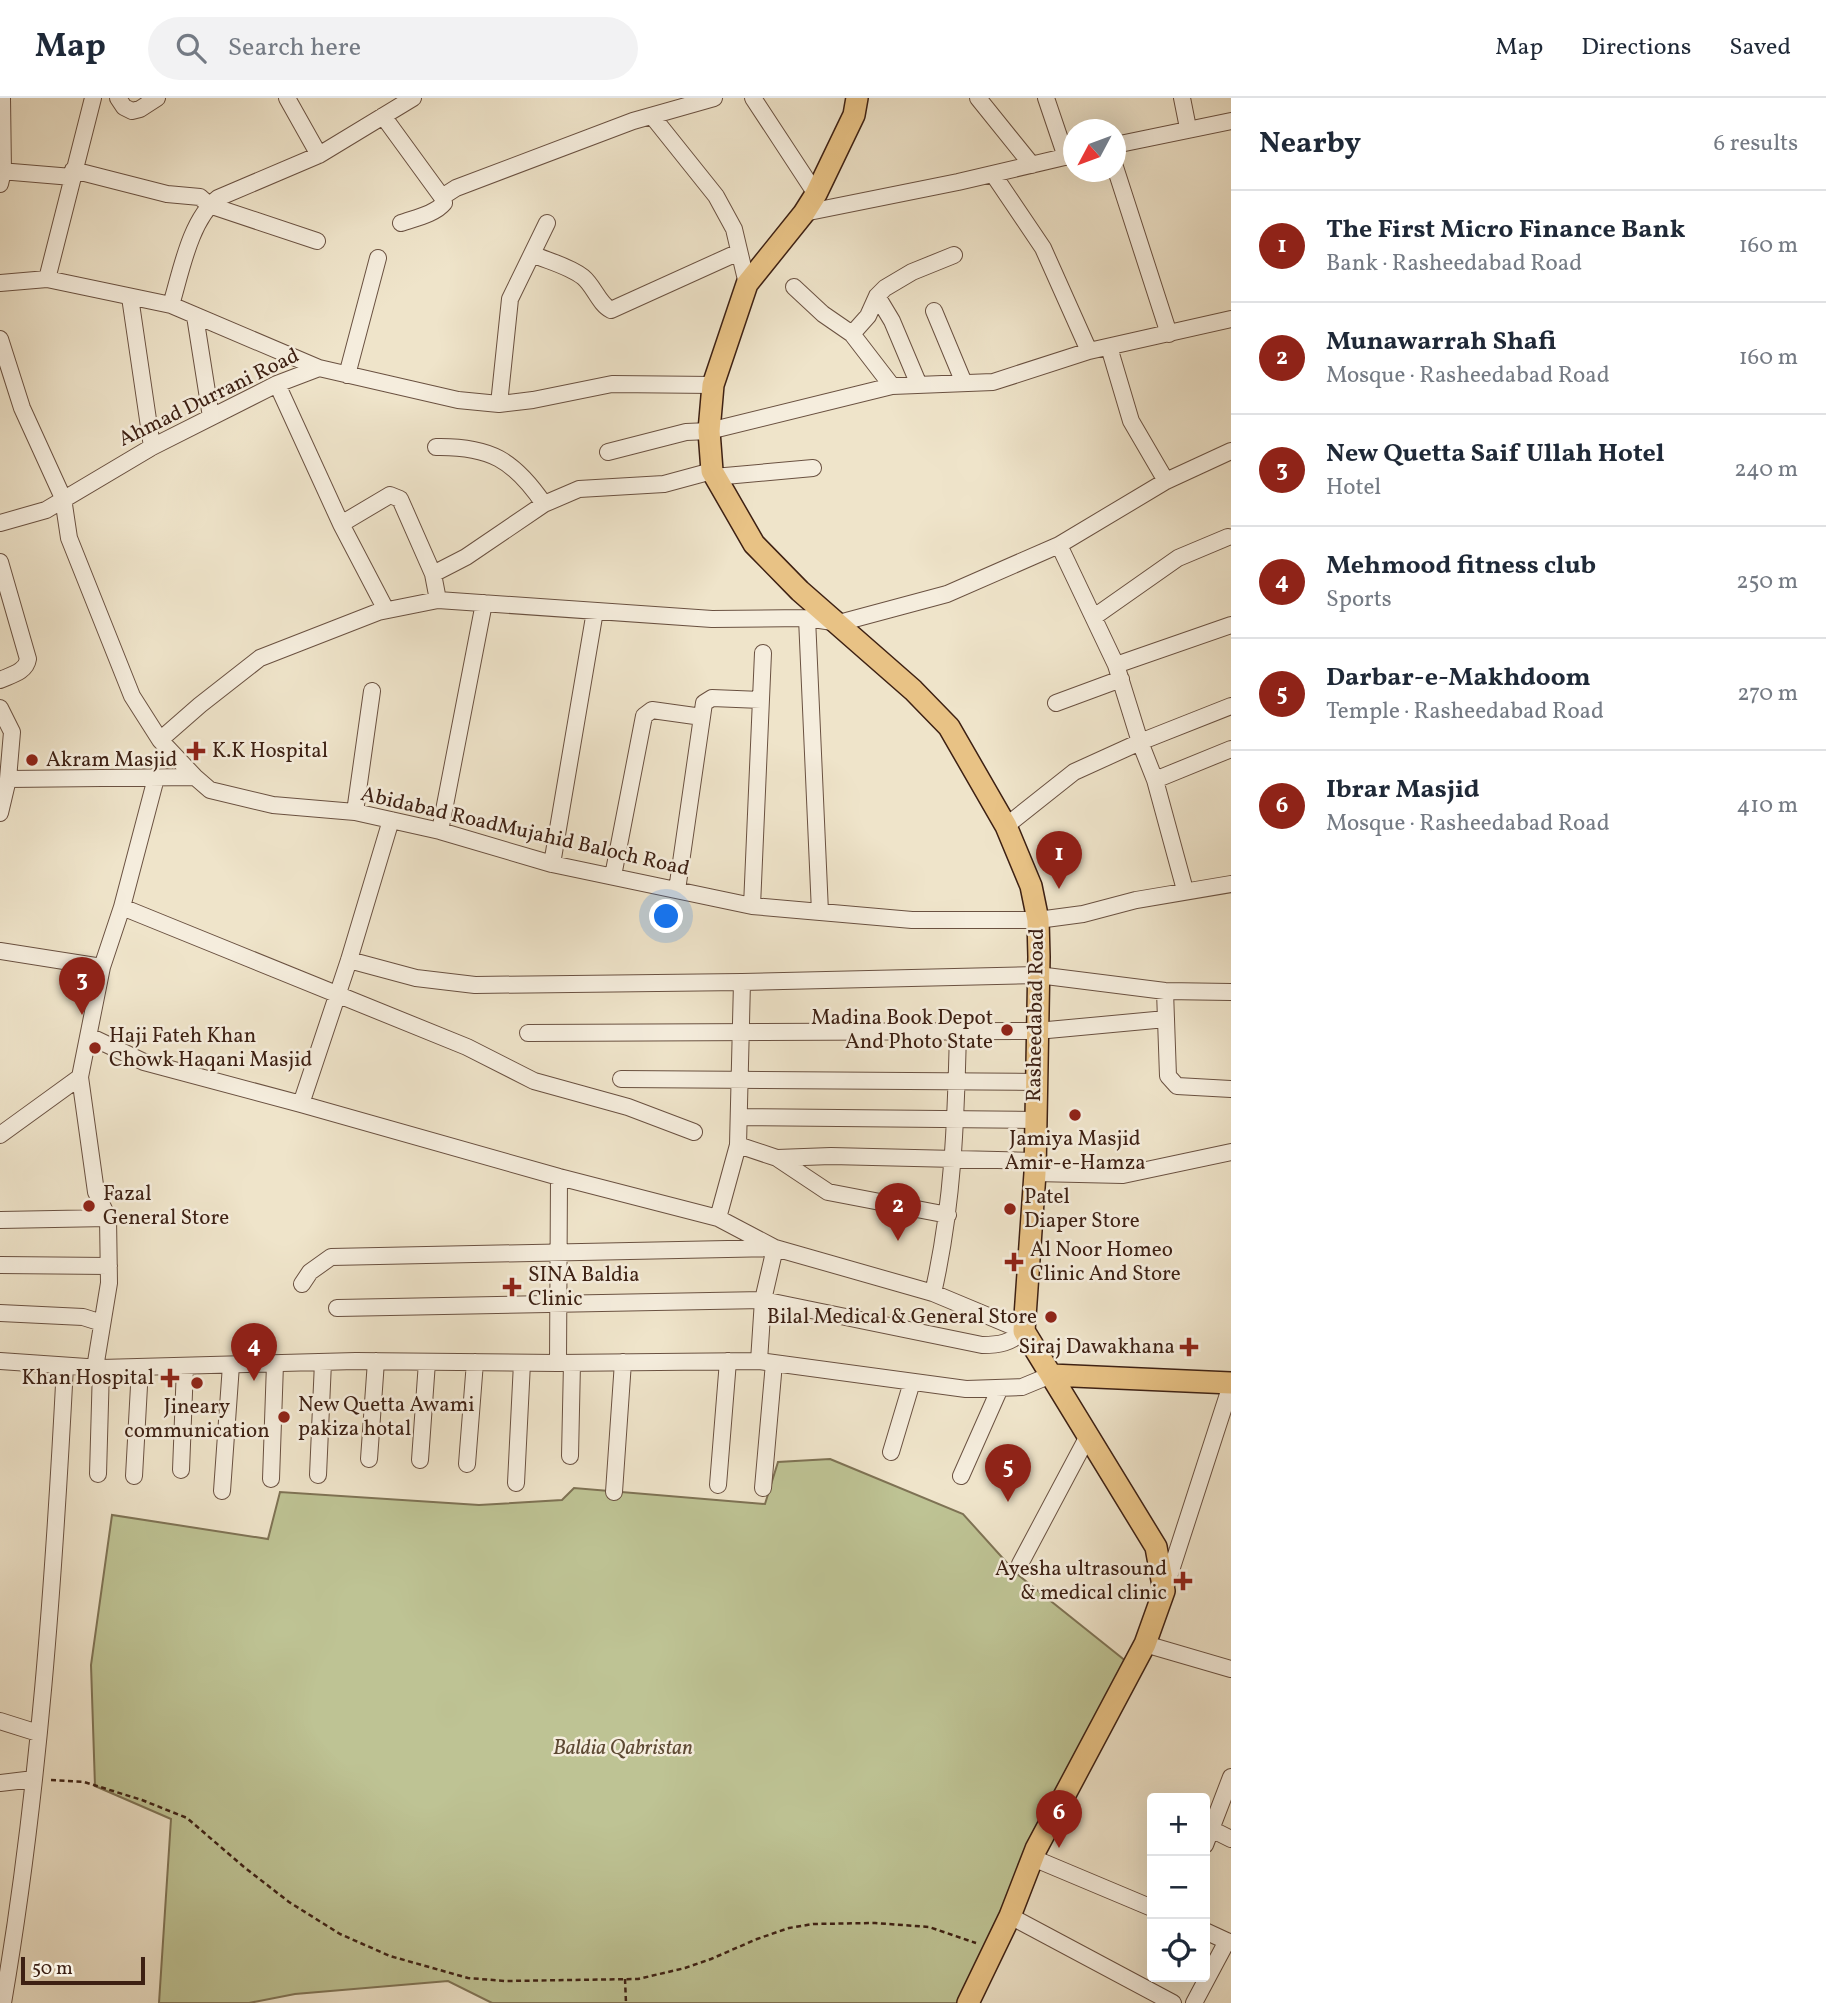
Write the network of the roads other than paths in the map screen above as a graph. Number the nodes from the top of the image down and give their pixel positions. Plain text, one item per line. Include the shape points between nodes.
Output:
1 (2, 98) edge
2 (93, 98) edge
3 (118, 98) edge
4 (157, 98) edge
5 (287, 98) edge
6 (413, 98) edge
7 (714, 98) edge
8 (753, 98) edge
9 (857, 98) edge
10 (978, 98) edge
11 (1046, 98) edge
12 (1182, 98) edge
13 (387, 108) edge
14 (652, 116) junction
15 (1231, 121) edge
16 (1188, 128) junction
17 (1063, 139) edge
18 (1126, 142) edge
19 (319, 155) junction
20 (1063, 158) edge
21 (1032, 165) junction
22 (73, 174) junction
23 (993, 174) junction
24 (1, 175) edge
25 (1120, 182) edge
26 (816, 194) junction
27 (442, 197) junction
28 (209, 205) junction
29 (804, 213) junction
30 (401, 223) dead end
31 (547, 223) dead end
32 (317, 241) dead end
33 (739, 251) junction
34 (532, 254) junction
35 (954, 255) dead end
36 (378, 258) dead end
37 (47, 279) junction
38 (0, 283) edge
39 (747, 284) junction
40 (794, 287) dead end
41 (877, 296) junction
42 (130, 297) junction
43 (171, 305) junction
44 (933, 311) dead end
45 (195, 316) junction
46 (1231, 319) edge
47 (852, 334) junction
48 (1169, 334) junction
49 (0, 339) edge
50 (1109, 347) junction
51 (1089, 351) junction
52 (319, 368) junction
53 (347, 374) junction
54 (964, 383) junction
55 (277, 384) junction
56 (713, 385) junction
57 (919, 385) junction
58 (892, 386) junction
59 (499, 404) junction
60 (211, 417) junction
61 (709, 431) junction
62 (152, 447) junction
63 (436, 447) dead end
64 (1231, 451) edge
65 (608, 452) dead end
66 (813, 468) dead end
67 (713, 474) junction
68 (1166, 481) junction
69 (63, 498) junction
70 (544, 504) junction
71 (0, 523) edge
72 (341, 524) junction
73 (1228, 537) dead end
74 (1059, 545) junction
75 (0, 562) edge
76 (433, 574) junction
77 (438, 600) junction
78 (484, 603) junction
79 (386, 610) junction
80 (595, 611) junction
81 (1094, 617) junction
82 (807, 618) junction
83 (839, 623) junction
84 (1231, 625) edge
85 (763, 653) dead end
86 (1119, 672) junction
87 (0, 680) edge
88 (372, 691) dead end
89 (761, 700) junction
90 (1056, 703) dead end
91 (1231, 706) edge
92 (0, 708) edge
93 (702, 717) junction
94 (160, 740) junction
95 (1140, 741) junction
96 (1231, 749) edge
97 (156, 778) junction
98 (195, 778) junction
99 (8, 779) junction
100 (1155, 780) junction
101 (2, 796) edge
102 (355, 812) junction
103 (0, 813) edge
104 (391, 820) junction
105 (1006, 826) junction
106 (440, 831) junction
107 (552, 864) junction
108 (613, 876) junction
109 (1231, 884) edge
110 (677, 890) junction
111 (1185, 890) junction
112 (752, 906) junction
113 (122, 907) junction
114 (820, 912) junction
115 (1038, 920) junction
116 (0, 950) edge
117 (349, 960) junction
118 (102, 967) junction
119 (1038, 975) junction
120 (742, 982) junction
121 (1165, 991) junction
122 (1231, 992) edge
123 (338, 994) junction
124 (1166, 1019) junction
125 (741, 1031) junction
126 (958, 1031) junction
127 (1037, 1031) junction
128 (528, 1033) dead end
129 (89, 1035) junction
130 (80, 1077) junction
131 (621, 1079) dead end
132 (740, 1079) junction
133 (1036, 1082) junction
134 (956, 1083) junction
135 (1231, 1089) edge
136 (302, 1104) junction
137 (739, 1117) junction
138 (1035, 1120) junction
139 (956, 1121) junction
140 (694, 1132) dead end
141 (0, 1135) edge
142 (738, 1145) junction
143 (1231, 1152) edge
144 (777, 1158) junction
145 (954, 1160) junction
146 (1035, 1167) junction
147 (559, 1177) junction
148 (948, 1215) junction
149 (108, 1218) junction
150 (718, 1218) junction
151 (0, 1220) edge
152 (775, 1248) junction
153 (558, 1254) junction
154 (0, 1265) edge
155 (109, 1266) junction
156 (302, 1284) dead end
157 (933, 1293) junction
158 (763, 1300) junction
159 (558, 1304) junction
160 (337, 1308) dead end
161 (0, 1313) edge
162 (102, 1323) junction
163 (1024, 1331) junction
164 (0, 1361) edge
165 (376, 1361) junction
166 (728, 1361) junction
167 (323, 1362) junction
168 (427, 1362) junction
169 (475, 1362) junction
170 (623, 1362) junction
171 (766, 1362) junction
172 (522, 1363) junction
173 (565, 1363) junction
174 (275, 1364) junction
175 (231, 1365) junction
176 (65, 1366) junction
177 (185, 1367) junction
178 (98, 1368) junction
179 (140, 1368) junction
180 (1051, 1375) junction
181 (912, 1382) junction
182 (1231, 1384) edge
183 (1000, 1388) junction
184 (1088, 1436) junction
185 (891, 1451) dead end
186 (570, 1456) dead end
187 (369, 1459) dead end
188 (420, 1460) dead end
189 (467, 1464) dead end
190 (181, 1470) dead end
191 (98, 1474) dead end
192 (318, 1475) dead end
193 (134, 1476) dead end
194 (961, 1476) dead end
195 (271, 1479) dead end
196 (516, 1483) dead end
197 (718, 1485) dead end
198 (763, 1489) dead end
199 (222, 1490) dead end
200 (614, 1492) dead end
201 (1020, 1564) dead end
202 (1164, 1591) junction
203 (1145, 1644) junction
204 (1231, 1670) edge
205 (0, 1721) edge
206 (38, 1733) junction
207 (1231, 1777) edge
208 (34, 1779) junction
209 (0, 1783) edge
210 (1211, 1829) joint
211 (1231, 1839) edge
212 (1033, 1858) junction
213 (1147, 1906) edge
214 (1010, 1916) junction
215 (7, 1928) edge
216 (1210, 1933) edge
217 (1229, 1942) edge
218 (974, 2001) edge
219 (3, 2003) edge
220 (1173, 2003) edge
221 (1194, 2003) edge

1 - 24 street
2 - 22 street
3 - 4 street via 132,111
5 - 19 street
6 - 13 street
7 - 14 street
8 - 26 street
9 - 26 main road, Rasheedabad Road via 854,115
10 - 21 street
11 - 17 street
12 - 16 street
13 - 19 street
13 - 27 street
14 - 27 street
14 - 33 street via 716,196 734,229
15 - 16 street
16 - 18 street
19 - 28 street
20 - 21 street
21 - 23 street
22 - 24 street
22 - 28 street via 200,197
22 - 37 street
23 - 29 street
23 - 51 street via 1043,248
25 - 48 street
26 - 29 main road, Rasheedabad Road
27 - 30 street via 442,207
28 - 32 street
28 - 43 street via 197,225
29 - 39 main road, Rasheedabad Road
31 - 34 street
33 - 34 street via 611,310 580,274
33 - 39 street
34 - 59 street via 510,299
35 - 41 street via 912,272
36 - 53 street
37 - 38 street
37 - 42 street
39 - 56 main road, Rasheedabad Road
40 - 47 street
41 - 47 street
41 - 57 street
42 - 43 street
42 - 62 street
43 - 45 street
44 - 54 street
45 - 52 street
45 - 60 street
46 - 48 street
47 - 58 street
48 - 50 street
49 - 69 street, Abidabad RoadMujahid Baloch Road via 22,408
50 - 51 street
50 - 68 street via 1131,421
51 - 54 street via 993,382
52 - 53 street, Ahmad Durrani Road
52 - 55 street, Ahmad Durrani Road
53 - 59 street, Ahmad Durrani Road via 458,400
54 - 57 street
55 - 60 street, Ahmad Durrani Road
55 - 72 street
56 - 59 street, Ahmad Durrani Road via 612,384
56 - 61 main road, Rasheedabad Road
57 - 58 street
58 - 61 street
60 - 62 street, Ahmad Durrani Road
61 - 65 street via 686,432
61 - 67 main road, Rasheedabad Road
62 - 69 street, Ahmad Durrani Road
63 - 70 street via 464,447 510,465 526,478
64 - 68 street
66 - 67 street
67 - 70 street via 664,484 579,489
67 - 83 main road, Rasheedabad Road via 754,544
68 - 74 street
69 - 71 street, Ahmad Durrani Road via 46,510
69 - 94 street, Abidabad RoadMujahid Baloch Road via 69,538 132,696
70 - 76 street
72 - 76 street via 390,495 397,496
72 - 79 street
73 - 81 street via 1178,558
74 - 81 street
74 - 83 street via 947,594
75 - 87 street via 28,659 22,670
76 - 77 street
77 - 78 street
77 - 79 street
78 - 80 street
78 - 106 street
79 - 94 street via 260,659
80 - 82 street via 712,619
80 - 107 street
81 - 86 street
82 - 83 street
82 - 114 street
83 - 105 main road, Rasheedabad Road via 949,727
84 - 86 street
85 - 89 street
86 - 90 street
86 - 95 street
88 - 102 street
89 - 93 street via 712,698 704,703
89 - 112 street
91 - 95 street
92 - 99 street via 12,732
93 - 108 street via 652,710 644,716
93 - 110 street
94 - 98 street, Abidabad RoadMujahid Baloch Road
95 - 100 street
95 - 105 street via 1074,772
96 - 100 street
97 - 98 street
97 - 99 street
97 - 113 street
98 - 102 street, Abidabad RoadMujahid Baloch Road via 210,790 273,804
99 - 101 street
100 - 111 street
101 - 103 street
102 - 104 street, Abidabad RoadMujahid Baloch Road
104 - 106 street, Abidabad RoadMujahid Baloch Road
104 - 117 street
105 - 115 main road, Rasheedabad Road via 1031,886
106 - 107 street, Abidabad RoadMujahid Baloch Road
107 - 108 street, Abidabad RoadMujahid Baloch Road
108 - 110 street, Abidabad RoadMujahid Baloch Road
109 - 111 street, Abidabad RoadMujahid Baloch Road
110 - 112 street, Abidabad RoadMujahid Baloch Road
111 - 115 street, Abidabad RoadMujahid Baloch Road
112 - 114 street, Abidabad RoadMujahid Baloch Road
113 - 118 street
113 - 123 street
114 - 115 street, Abidabad RoadMujahid Baloch Road via 912,920
115 - 119 main road, Rasheedabad Road
116 - 118 street
117 - 120 street via 416,978 475,985
117 - 123 street
118 - 129 street
119 - 120 street
119 - 121 street
119 - 127 main road, Rasheedabad Road
120 - 125 street
121 - 122 street
121 - 124 street
123 - 136 street
123 - 140 street via 467,1047 534,1081 628,1107
124 - 127 street
124 - 135 street via 1172,1082
125 - 126 street
125 - 128 street
125 - 132 street
126 - 127 street
126 - 134 street
127 - 133 main road, Rasheedabad Road
129 - 130 street
129 - 136 street via 144,1062
130 - 141 street
130 - 149 street via 96,1192
131 - 132 street
132 - 134 street
132 - 137 street
133 - 134 street
133 - 138 main road, Rasheedabad Road
134 - 139 street
136 - 147 street
137 - 139 street
137 - 142 street
138 - 139 street
138 - 146 main road, Rasheedabad Road
139 - 145 street
142 - 144 street
142 - 150 street
143 - 146 street via 1123,1175
144 - 145 street
144 - 148 street via 828,1192
145 - 146 street
145 - 148 street
146 - 163 main road, Rasheedabad Road
147 - 150 street
147 - 153 street
148 - 157 street
149 - 151 street
149 - 155 street
150 - 152 street
152 - 153 street
152 - 157 street
152 - 158 street
153 - 156 street via 331,1256
153 - 159 street
154 - 155 street
155 - 162 street
157 - 163 street
158 - 159 street
158 - 163 street via 982,1345 1012,1341
158 - 171 street
159 - 160 street
159 - 173 street
161 - 162 street via 83,1317
162 - 178 street
163 - 180 main road
164 - 176 street
165 - 167 street
165 - 168 street
165 - 187 street
166 - 170 street
166 - 171 street
166 - 197 street
167 - 174 street
167 - 192 street
168 - 169 street
168 - 188 street
169 - 172 street
169 - 189 street
170 - 173 street
170 - 200 street
171 - 181 street
171 - 198 street
172 - 173 street
172 - 196 street
173 - 186 street
174 - 175 street
174 - 195 street
175 - 177 street
175 - 199 street
176 - 178 street
176 - 206 street via 57,1535
177 - 179 street
177 - 190 street
178 - 179 street
178 - 191 street
179 - 193 street
180 - 182 main road
180 - 183 street via 1022,1387
180 - 184 main road
181 - 183 street
181 - 185 street
182 - 202 street
183 - 194 street
184 - 201 street
184 - 202 main road via 1156,1547
202 - 203 main road
203 - 204 street
203 - 212 main road
205 - 206 street
206 - 208 street
207 - 210 street
208 - 209 street
208 - 215 street
210 - 211 street
212 - 213 street
212 - 214 main road
214 - 218 main road
214 - 220 street
215 - 219 street
216 - 217 street
217 - 221 street

